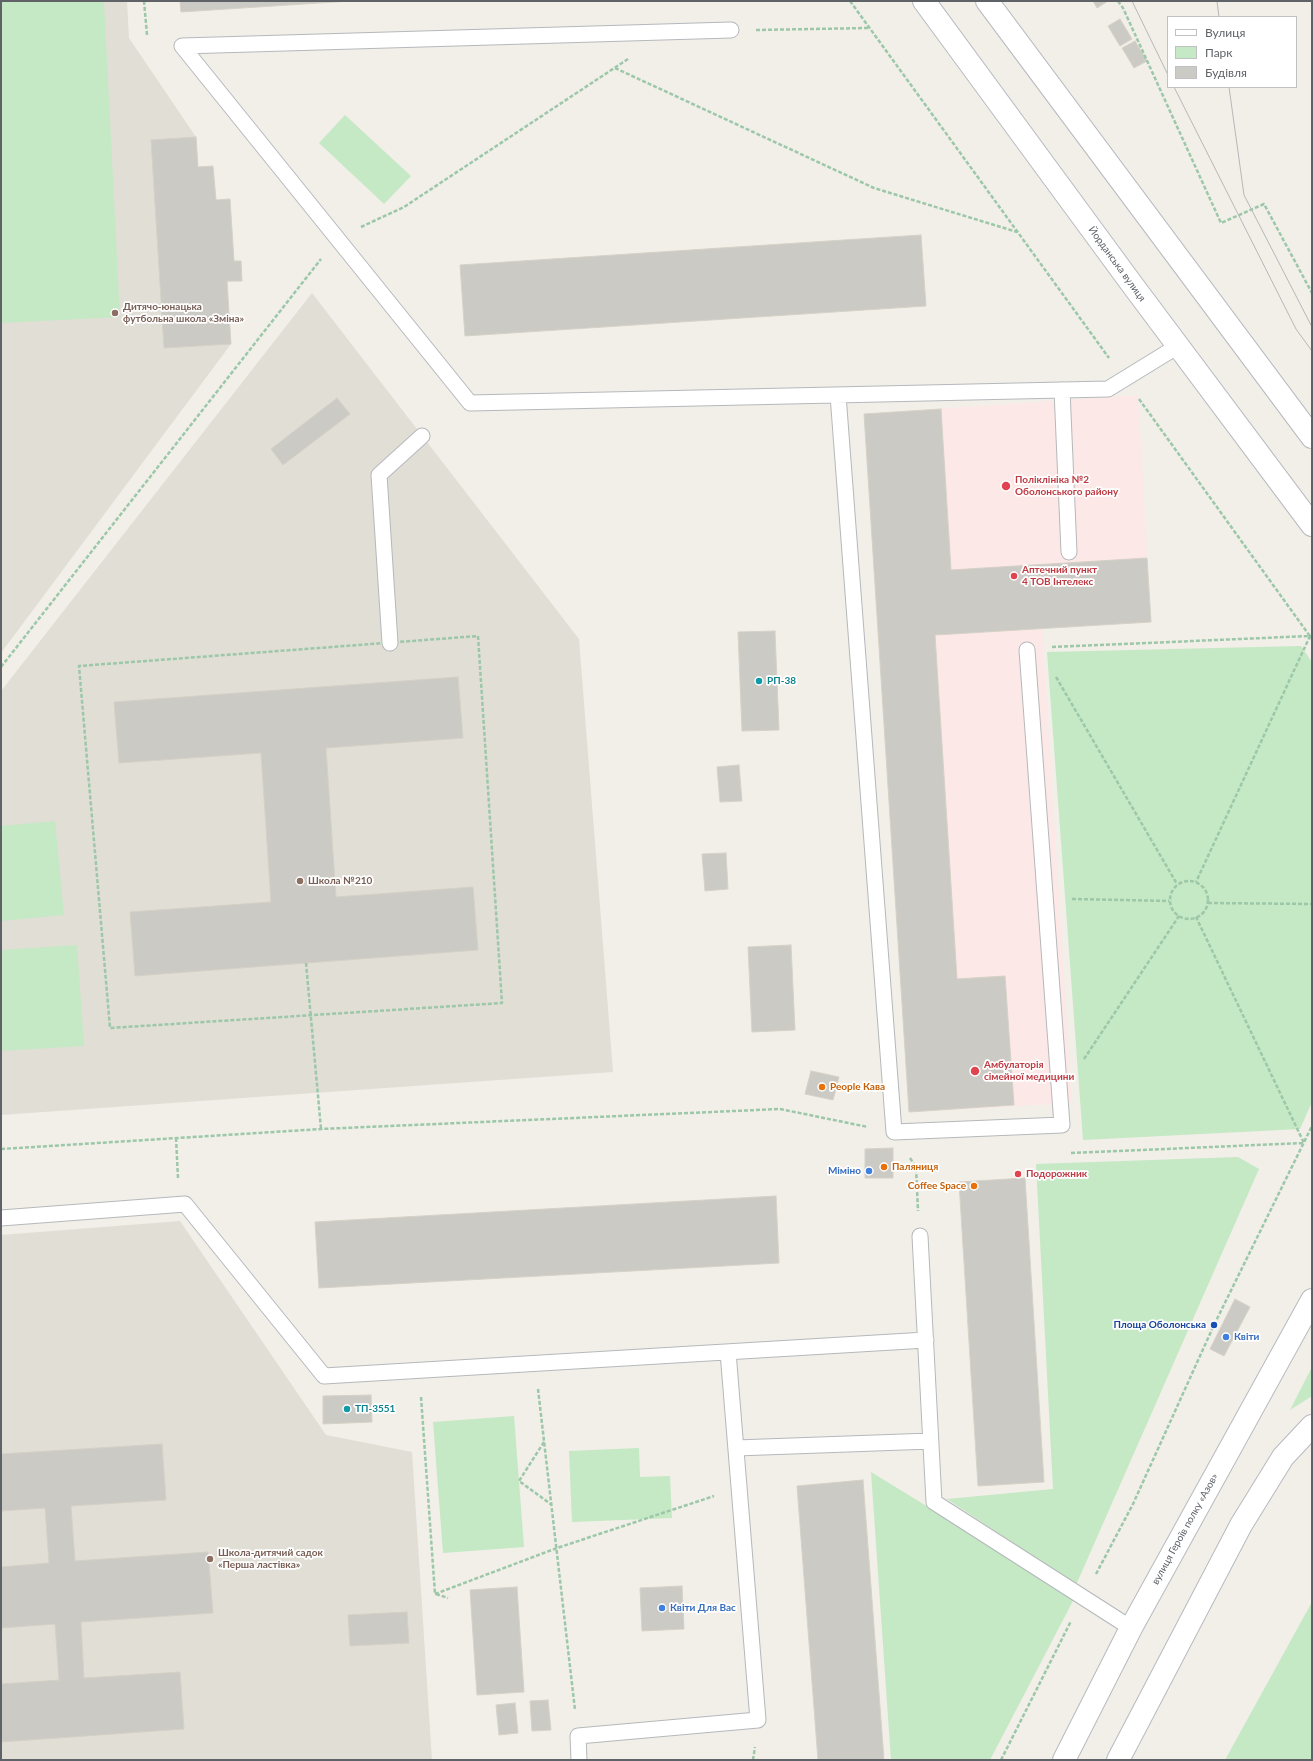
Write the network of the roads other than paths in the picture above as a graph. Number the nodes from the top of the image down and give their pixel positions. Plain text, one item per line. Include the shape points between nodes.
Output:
1 (924, 1) edge
2 (987, 1) edge
3 (731, 30) road end
4 (1178, 346) junction
5 (1062, 390) junction
6 (838, 395) junction
7 (422, 436) dead end
8 (1312, 436) edge
9 (1312, 525) edge
10 (1069, 552) dead end
11 (390, 643) road end
12 (1027, 650) dead end
13 (1, 1218) edge
14 (920, 1236) road end
15 (1312, 1300) edge
16 (926, 1340) junction
17 (728, 1352) junction
18 (1312, 1426) edge
19 (931, 1441) junction
20 (736, 1448) junction
21 (1131, 1628) junction
22 (579, 1760) edge
23 (1064, 1760) edge
24 (1118, 1760) edge

1 - 4 main road, Йорданська вулиця
2 - 8 main road
3 - 6 lane via 182,46 470,403
4 - 5 lane via 1108,389
4 - 9 main road, Йорданська вулиця
5 - 6 lane
5 - 10 lane
6 - 12 lane via 894,1132 1062,1124
7 - 11 lane via 379,475
13 - 17 lane via 185,1204 324,1376
14 - 16 lane
15 - 21 main road, вулиця Героїв полку «Азов»
16 - 17 lane
16 - 19 lane
17 - 20 lane
18 - 24 main road via 1283,1457 1241,1525
19 - 20 lane
19 - 21 lane via 934,1502
20 - 22 lane via 758,1720 578,1736
21 - 23 main road, вулиця Героїв полку «Азов»

